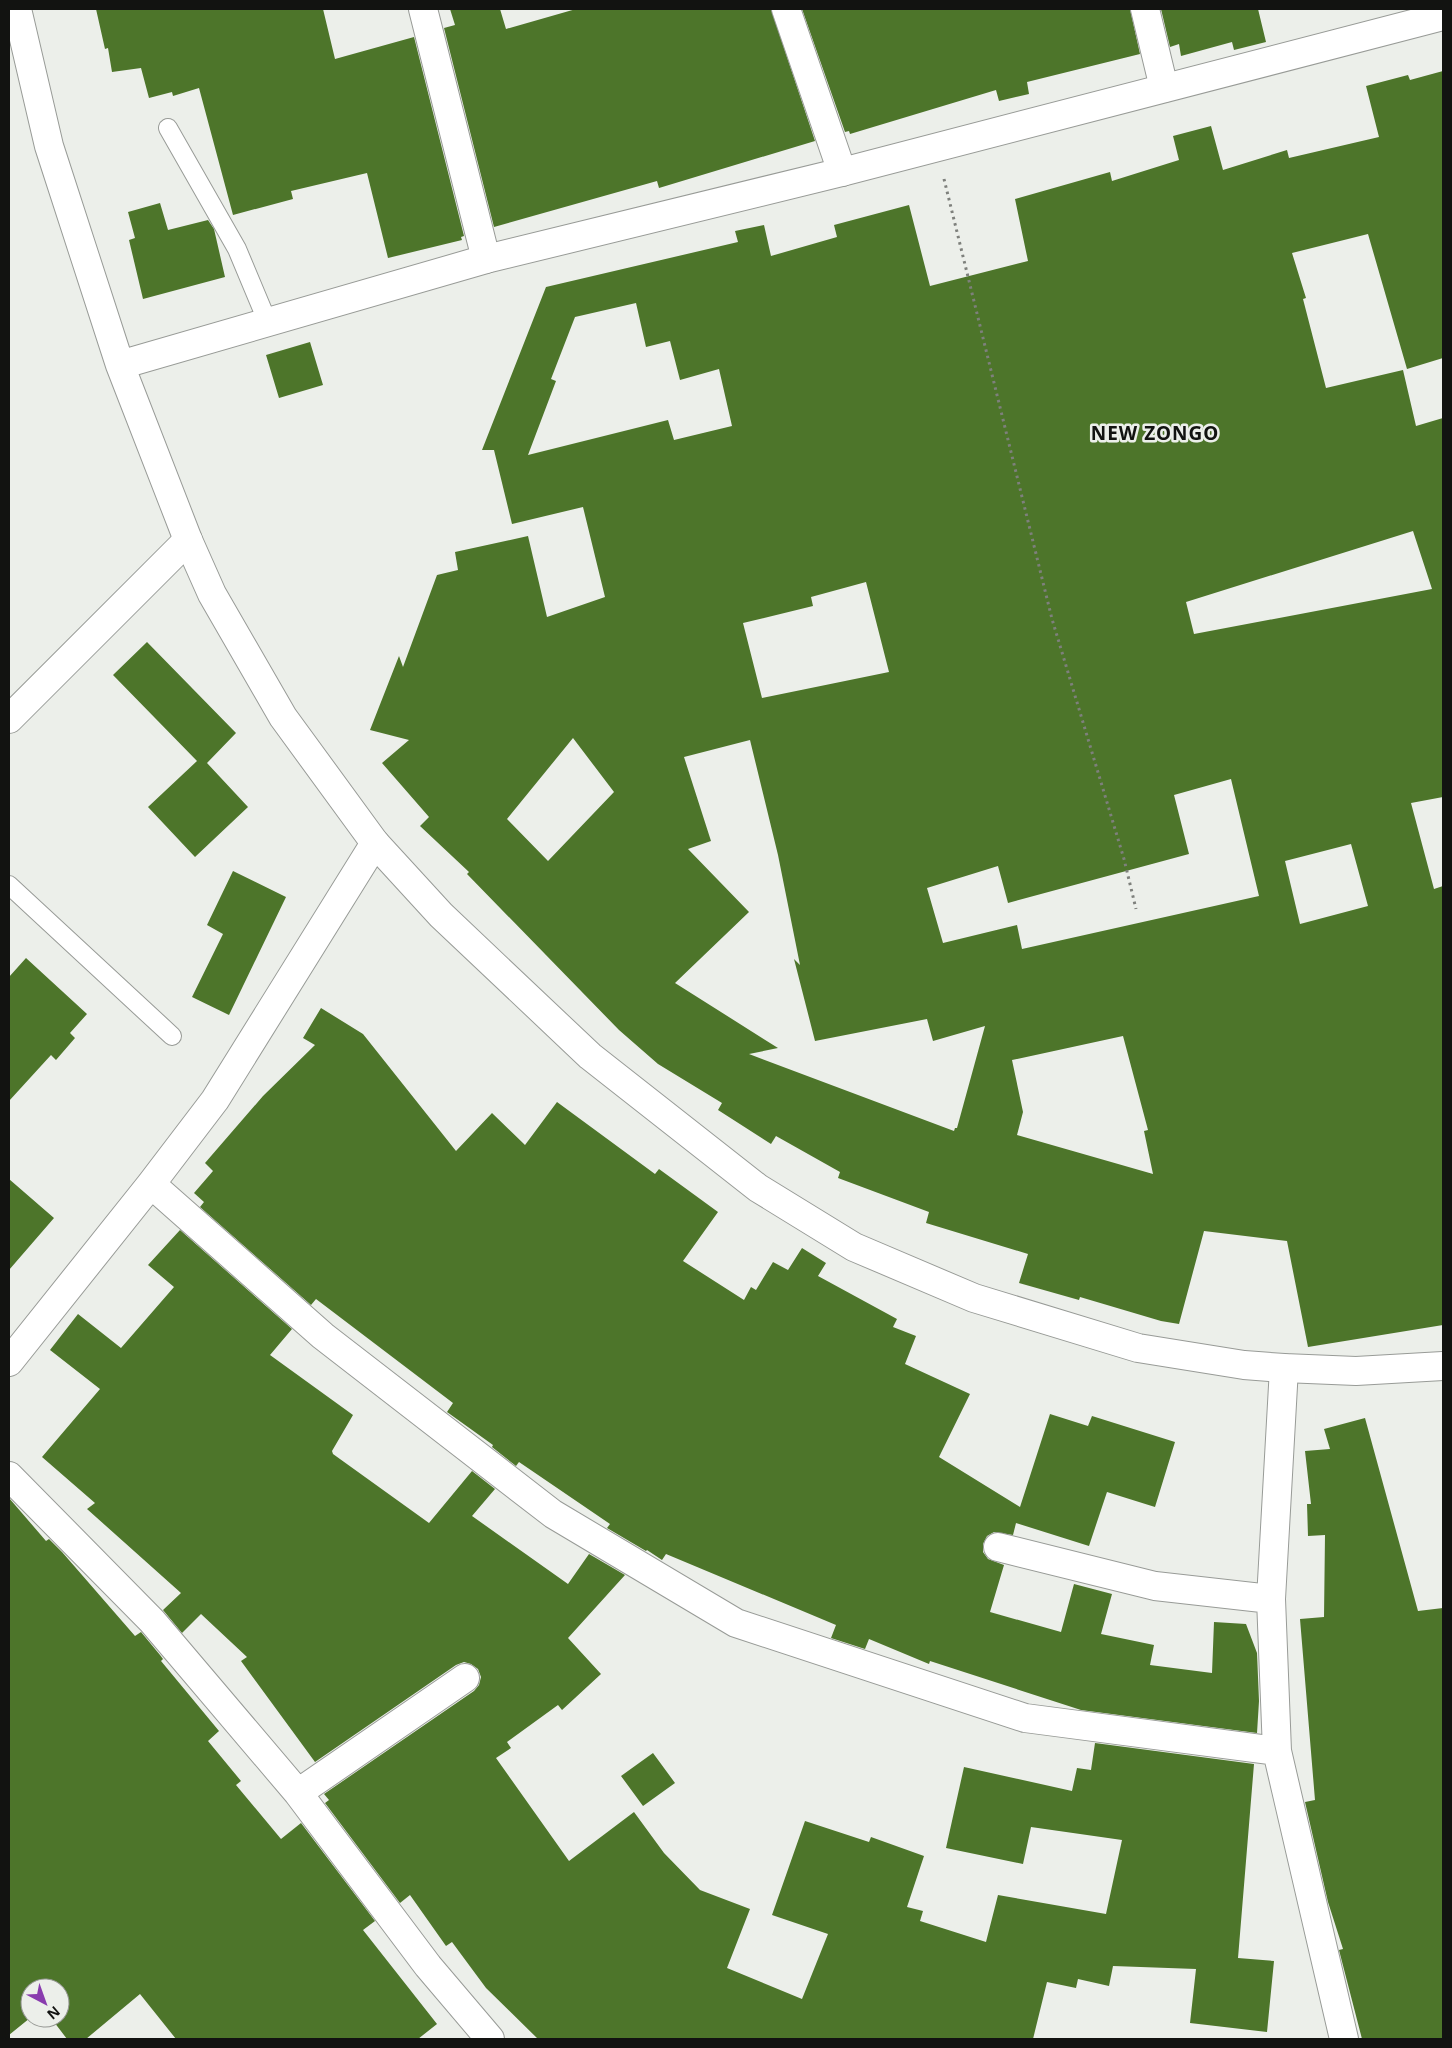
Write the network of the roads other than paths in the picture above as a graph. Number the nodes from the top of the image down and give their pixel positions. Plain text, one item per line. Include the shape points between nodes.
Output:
1 (17, 9) edge
2 (424, 9) edge
3 (786, 9) edge
4 (1145, 9) edge
5 (1443, 16) edge
6 (1164, 88) junction
7 (168, 128) dead end
8 (842, 172) junction
9 (486, 259) junction
10 (268, 323) junction
11 (120, 365) junction
12 (188, 540) junction
13 (9, 719) edge
14 (375, 843) junction
15 (9, 885) edge
16 (172, 1036) dead end
17 (152, 1184) junction
18 (9, 1362) edge
19 (1443, 1366) edge
20 (1284, 1368) junction
21 (9, 1476) edge
22 (998, 1547) dead end
23 (1271, 1599) junction
24 (465, 1678) dead end
25 (1277, 1751) junction
26 (298, 1793) junction
27 (490, 2039) edge
28 (1344, 2039) edge

1 - 11 street via 49,146
2 - 9 street
3 - 8 street
4 - 6 street
5 - 6 street
6 - 8 street
7 - 10 lane via 237,249
8 - 9 street
9 - 10 street
10 - 11 street
11 - 12 street
12 - 13 street
12 - 14 street via 212,594 283,717
14 - 17 street via 215,1100
14 - 20 street via 440,915 590,1056 758,1188 854,1246 974,1298 1138,1348
15 - 16 lane
17 - 18 street
17 - 25 street via 323,1336 553,1514 736,1623 1025,1718
19 - 20 street via 1356,1371
20 - 23 street
21 - 26 street via 152,1621
22 - 23 street via 1155,1586
23 - 25 street
24 - 26 street
25 - 28 street
26 - 27 street via 428,1966

